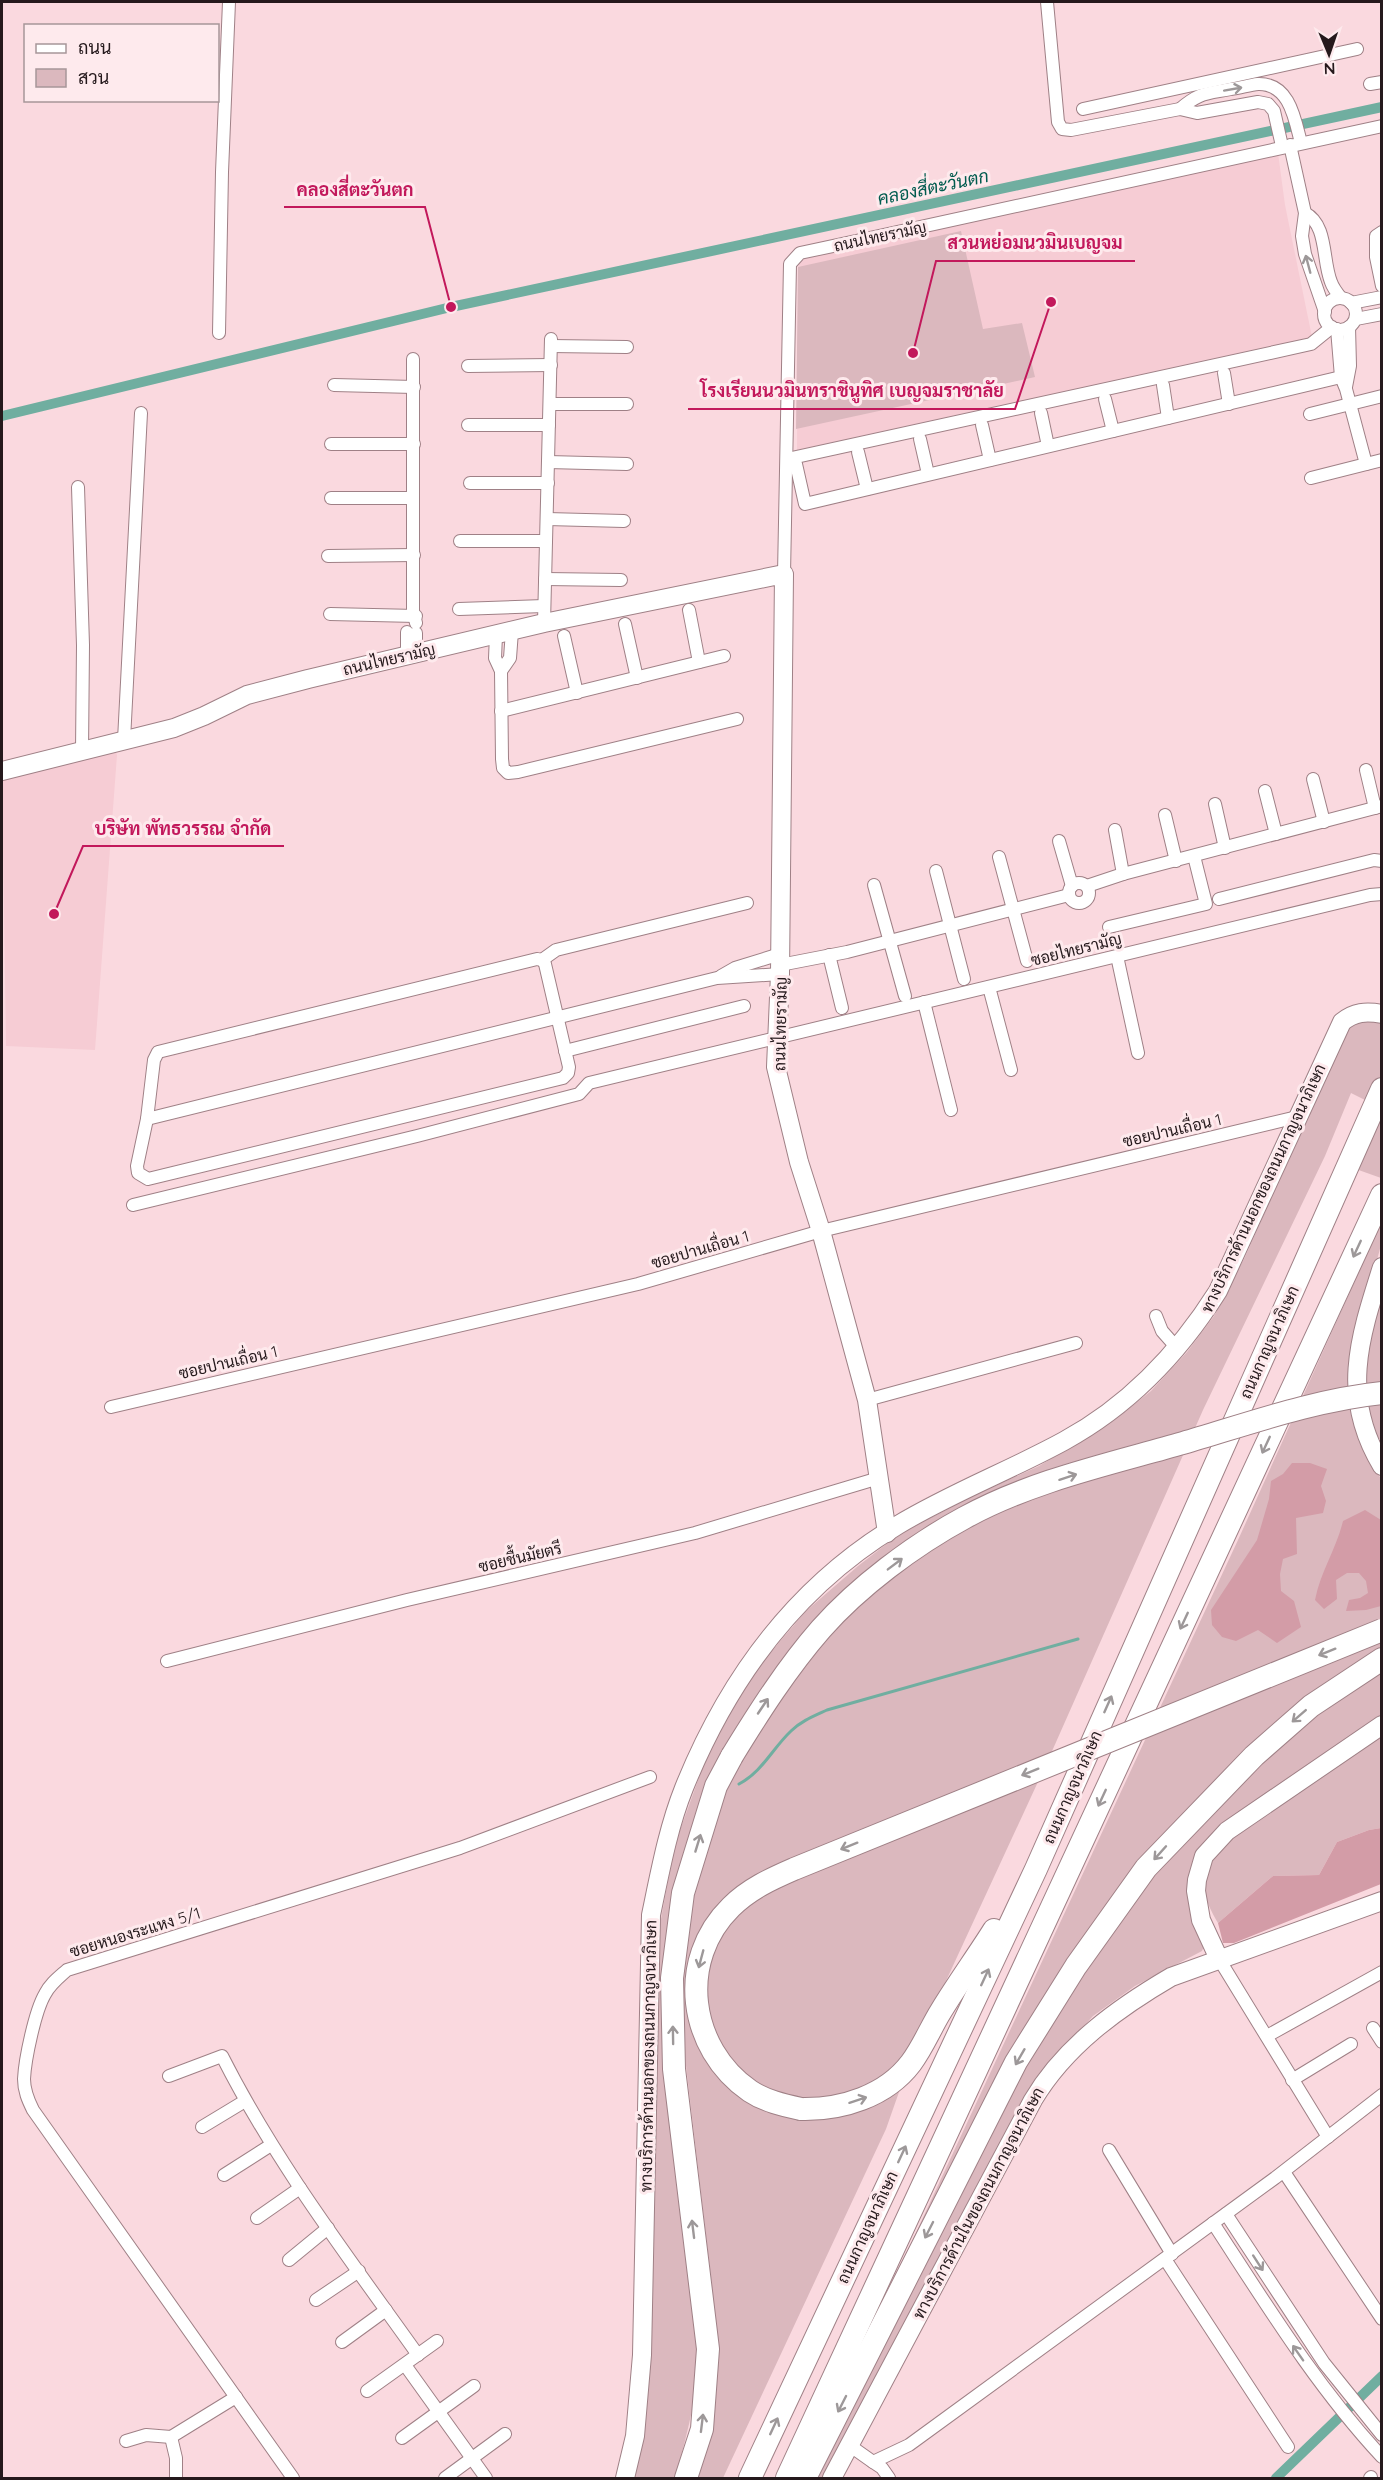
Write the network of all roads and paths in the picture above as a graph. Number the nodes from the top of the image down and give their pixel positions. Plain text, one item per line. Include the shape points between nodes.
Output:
1 (230, 2) edge
2 (1047, 2) edge
3 (1358, 49) dead end
4 (1166, 91) junction
5 (1083, 109) dead end
6 (1175, 110) junction
7 (1382, 126) edge
8 (1290, 141) junction
9 (1305, 213) junction
10 (1382, 232) edge
11 (1380, 270) edge
12 (1382, 286) edge
13 (1382, 297) edge
14 (1346, 300) junction
15 (1325, 312) junction
16 (1382, 314) edge
17 (1343, 326) junction
18 (219, 333) dead end
19 (627, 346) dead end
20 (413, 359) dead end
21 (551, 365) junction
22 (468, 366) dead end
23 (1224, 372) dead end
24 (1343, 383) junction
25 (334, 385) dead end
26 (1163, 385) dead end
27 (414, 387) junction
28 (1382, 396) edge
29 (1105, 399) dead end
30 (550, 404) junction
31 (627, 404) dead end
32 (1229, 404) junction
33 (1350, 404) junction
34 (141, 413) dead end
35 (1041, 413) dead end
36 (1310, 414) dead end
37 (1168, 418) junction
38 (468, 425) dead end
39 (549, 425) junction
40 (982, 425) dead end
41 (1113, 431) junction
42 (920, 440) dead end
43 (331, 444) dead end
44 (414, 444) junction
45 (1048, 446) junction
46 (858, 452) dead end
47 (990, 460) junction
48 (1382, 460) edge
49 (548, 462) junction
50 (792, 462) junction
51 (627, 464) dead end
52 (1366, 464) junction
53 (928, 474) junction
54 (1311, 478) dead end
55 (470, 483) dead end
56 (548, 483) junction
57 (78, 487) dead end
58 (867, 489) junction
59 (331, 498) dead end
60 (413, 498) junction
61 (547, 519) junction
62 (624, 521) dead end
63 (460, 541) dead end
64 (546, 541) junction
65 (414, 555) junction
66 (328, 556) dead end
67 (784, 574) junction
68 (545, 579) junction
69 (621, 580) dead end
70 (459, 609) dead end
71 (688, 610) dead end
72 (330, 614) dead end
73 (544, 614) junction
74 (412, 622) junction
75 (625, 624) dead end
76 (504, 633) junction
77 (564, 636) dead end
78 (412, 654) junction
79 (724, 656) dead end
80 (699, 662) junction
81 (637, 678) junction
82 (577, 693) junction
83 (501, 711) junction
84 (737, 719) dead end
85 (124, 740) junction
86 (82, 751) junction
87 (1366, 770) dead end
88 (2, 771) edge
89 (1313, 779) dead end
90 (1265, 791) dead end
91 (1215, 804) dead end
92 (1378, 807) edge
93 (1166, 815) dead end
94 (1324, 822) junction
95 (1115, 830) dead end
96 (1276, 834) junction
97 (1059, 842) dead end
98 (1225, 848) junction
99 (1194, 856) junction
100 (999, 857) dead end
101 (1176, 861) junction
102 (1382, 861) edge
103 (936, 871) dead end
104 (1123, 873) junction
105 (874, 885) dead end
106 (1087, 886) junction
107 (1070, 890) junction
108 (1380, 893) edge
109 (1219, 899) dead end
110 (747, 903) dead end
111 (1012, 909) junction
112 (952, 926) junction
113 (1109, 927) dead end
114 (890, 941) junction
115 (829, 954) junction
116 (1117, 956) junction
117 (542, 960) junction
118 (780, 960) junction
119 (1027, 961) dead end
120 (717, 978) junction
121 (964, 979) dead end
122 (989, 987) junction
123 (904, 996) dead end
124 (924, 1002) junction
125 (744, 1006) dead end
126 (843, 1008) dead end
127 (1382, 1014) edge
128 (557, 1017) junction
129 (778, 1036) junction
130 (565, 1051) junction
131 (1138, 1053) dead end
132 (1011, 1070) dead end
133 (1382, 1089) edge
134 (951, 1110) dead end
135 (1297, 1118) junction
136 (147, 1119) junction
137 (1382, 1196) edge
138 (133, 1205) dead end
139 (821, 1231) junction
140 (1382, 1267) edge
141 (1156, 1316) dead end
142 (1076, 1343) dead end
143 (1178, 1348) junction
144 (1382, 1393) edge
145 (867, 1400) junction
146 (111, 1407) dead end
147 (1382, 1466) edge
148 (879, 1478) junction
149 (887, 1533) junction
150 (1382, 1630) edge
151 (1382, 1659) edge
152 (167, 1661) dead end
153 (1382, 1725) edge
154 (650, 1777) dead end
155 (1036, 1869) junction
156 (1382, 1900) edge
157 (1219, 1959) junction
158 (1382, 1972) edge
159 (1382, 1978) edge
160 (1373, 2028) dead end
161 (1268, 2038) junction
162 (1382, 2042) edge
163 (1351, 2044) dead end
164 (169, 2076) dead end
165 (1292, 2080) junction
166 (1382, 2095) edge
167 (245, 2101) junction
168 (202, 2127) dead end
169 (1328, 2137) junction
170 (271, 2145) junction
171 (1109, 2150) dead end
172 (1284, 2172) junction
173 (224, 2175) dead end
174 (300, 2188) junction
175 (1226, 2214) junction
176 (257, 2218) dead end
177 (1214, 2223) junction
178 (328, 2228) junction
179 (1168, 2257) junction
180 (289, 2260) dead end
181 (358, 2271) junction
182 (316, 2300) dead end
183 (386, 2310) junction
184 (1382, 2319) edge
185 (437, 2341) dead end
186 (342, 2342) dead end
187 (418, 2355) junction
188 (1324, 2363) junction
189 (405, 2365) junction
190 (1312, 2373) junction
191 (474, 2386) dead end
192 (367, 2391) dead end
193 (236, 2397) junction
194 (438, 2411) junction
195 (1379, 2433) edge
196 (505, 2434) dead end
197 (171, 2437) junction
198 (402, 2438) dead end
199 (1366, 2440) junction
200 (126, 2441) dead end
201 (849, 2445) junction
202 (1288, 2447) dead end
203 (1382, 2457) edge
204 (471, 2459) junction
205 (873, 2462) junction
206 (176, 2478) edge
207 (293, 2478) edge
208 (445, 2478) edge
209 (486, 2478) edge
210 (625, 2478) edge
211 (686, 2478) edge
212 (750, 2478) edge
213 (787, 2478) edge
214 (805, 2478) edge
215 (832, 2478) edge
216 (889, 2478) edge

1 - 18 street
2 - 6 street via 1058,122 1062,129
3 - 4 street
4 - 5 street
4 - 6 street
6 - 8 street via 1197,113 1258,102 1268,104
6 -> 8 street via 1195,96 1259,84 1273,86 1281,92 1295,117
7 - 8 street, ถนนไทยรามัญ
8 - 9 street
8 - 50 street, ถนนไทยรามัญ via 800,253 790,264
9 - 14 street via 1314,218 1331,282
15 -> 9 street via 1305,254
10 - 11 street via 1376,236 1375,244
11 - 12 street
13 - 14 street
14 - 15 street via 1328,304
14 - 17 street via 1356,310
15 - 17 street via 1326,321
16 - 17 street
17 - 24 street via 1350,366
17 - 50 street via 1311,344
19 - 21 street via 551,343
20 - 27 street
21 - 22 street
21 - 30 street
23 - 32 street
24 - 32 street
24 - 33 street
25 - 27 street
26 - 37 street
27 - 44 street
28 - 33 street
29 - 41 street
30 - 31 street
30 - 39 street
32 - 37 street
33 - 36 street
33 - 52 street
34 - 85 street
35 - 45 street
37 - 41 street
38 - 39 street
39 - 49 street
40 - 47 street
41 - 45 street
42 - 53 street
43 - 44 street
44 - 60 street
45 - 47 street
46 - 58 street
47 - 53 street
48 - 52 street
49 - 51 street
49 - 56 street
50 - 58 street via 805,504
50 - 67 street, ถนนไทยรามัญ
52 - 54 street
53 - 58 street
55 - 56 street
56 - 61 street
57 - 86 street
59 - 60 street
60 - 65 street
61 - 62 street
61 - 64 street
63 - 64 street
64 - 68 street
65 - 66 street
65 - 74 street
67 - 73 main road, ถนนไทยรามัญ
67 - 118 main road, ถนนไทยรามัญ
68 - 69 street
68 - 73 street
70 - 73 street
71 - 80 street
72 - 74 street
73 - 76 main road, ถนนไทยรามัญ
74 - 78 street
75 - 81 street
76 - 78 main road, ถนนไทยรามัญ
76 - 83 street via 495,658 501,670
77 - 82 street
78 - 85 main road, ถนนไทยรามัญ via 247,695 186,724
79 - 80 street
80 - 81 street
81 - 82 street
82 - 83 street
83 - 84 street via 503,768 508,773
85 - 86 main road, ถนนไทยรามัญ
86 - 88 main road, ถนนไทยรามัญ
87 - 92 street
89 - 94 street
90 - 96 street
91 - 98 street
92 - 94 street
93 - 101 street
94 - 96 street
95 - 104 street
96 - 98 street
97 - 107 street
98 - 99 street
99 - 101 street
99 - 113 street via 1206,904
100 - 111 street
101 - 104 street
102 - 109 street
103 - 112 street
104 - 106 street
105 - 114 street
106 - 107 street via 1081,883
106 - 107 street via 1086,902 1076,903
107 - 111 street
108 - 116 street, ซอยไทยรามัญ
110 - 117 street via 556,950
111 - 112 street
111 - 119 street
112 - 114 street
112 - 121 street
114 - 115 street
114 - 123 street
115 - 118 street
115 - 126 street
116 - 122 street, ซอยไทยรามัญ
116 - 131 street
117 - 128 street
117 - 136 street via 158,1052 153,1060
118 - 120 street
118 - 120 street via 735,968
118 - 129 main road, ถนนไทยรามัญ
120 - 128 street
122 - 124 street, ซอยไทยรามัญ
122 - 132 street
124 - 129 street, ซอยไทยรามัญ
124 - 134 street
125 - 130 street
127 - 135 main road, ทางบริการด้านนอกของถนนกาญจนาภิเษก via 1352,1013 1342,1022
128 - 130 street
128 - 136 street
129 - 138 street, ซอยไทยรามัญ via 589,1083 579,1094 559,1100
129 - 139 main road, ถนนไทยรามัญ via 776,1067
130 - 136 street via 569,1067 563,1078 148,1179 138,1173
155 -> 133 highway, ถนนกาญจนาภิเษก
135 - 139 street, ซอยปานเถื่อน 1
135 - 143 main road, ทางบริการด้านนอกของถนนกาญจนาภิเษก via 1218,1291
137 -> 213 highway, ถนนกาญจนาภิเษก
139 - 145 main road, ถนนไทยรามัญ
139 - 146 street, ซอยปานเถื่อน 1 via 638,1284
140 - 147 main road via 1356,1368 1364,1428
141 - 143 street via 1162,1331
142 - 145 street
143 - 149 main road, ทางบริการด้านนอกของถนนกาญจนาภิเษก via 1147,1381 1101,1418
211 -> 144 highway, bridge via 702,2429 708,2349 674,2069 672,1978 683,1893 716,1786 767,1700 821,1629 874,1580 965,1518 1002,1500 1087,1471 1289,1412
145 - 148 main road, ถนนไทยรามัญ
148 - 149 main road, ถนนไทยรามัญ
148 - 152 street, ซอยชื้นมัยตรี via 695,1533
149 - 210 main road, ทางบริการด้านนอกของถนนกาญจนาภิเษก via 840,1566 769,1636 723,1704 684,1788 663,1854 651,1915 642,2355 634,2436
150 -> 155 highway, bridge via 763,1883 729,1908 706,1940 695,1981 698,2016 705,2037 733,2076 750,2091 774,2103 822,2109 866,2098 898,2077 912,2062 940,2012
151 -> 214 highway via 1311,1706 1254,1756 1146,1868 1104,1924 1016,2062
153 - 157 main road via 1227,1832 1203,1856 1196,1891 1201,1920
154 - 193 street, ซอยหนองระแหง 5/1 via 460,1848 67,1970 52,1983 37,2013 24,2079 26,2097
212 -> 155 highway, ถนนกาญจนาภิเษก
156 - 157 main road, ทางบริการด้านในของถนนกาญจนาภิเษก
157 - 161 street
157 - 201 main road, ทางบริการด้านในของถนนกาญจนาภิเษก via 1171,1977 1139,1996 1063,2058 1044,2081
158 - 161 street
159 - 161 street
160 - 162 street
161 - 165 street
163 - 165 street
164 - 167 street via 222,2056
165 - 169 street
166 - 169 street
167 - 168 street
167 - 170 street
169 - 172 street
170 - 173 street
170 - 174 street
171 - 179 street
172 - 175 street
172 - 184 street
174 - 176 street
174 - 178 street
175 - 177 street
175 -> 188 street
177 - 179 street
190 -> 177 street
178 - 180 street
178 - 181 street
179 - 202 street
179 - 205 street via 909,2445
181 - 182 street
181 - 183 street
183 - 186 street
183 - 187 street
185 - 187 street
187 - 189 street
188 - 190 street
188 - 195 street
189 - 192 street
189 - 194 street
190 - 199 street
191 - 194 street
193 - 197 street
193 - 207 street, ซอยหนองระแหง 5/1
194 - 198 street
194 - 204 street
195 - 199 street
196 - 204 street
197 - 200 street via 146,2435
197 - 206 street
199 - 203 street
201 - 205 street
201 - 215 main road, ทางบริการด้านในของถนนกาญจนาภิเษก
204 - 208 street
204 - 209 street
205 - 216 street

